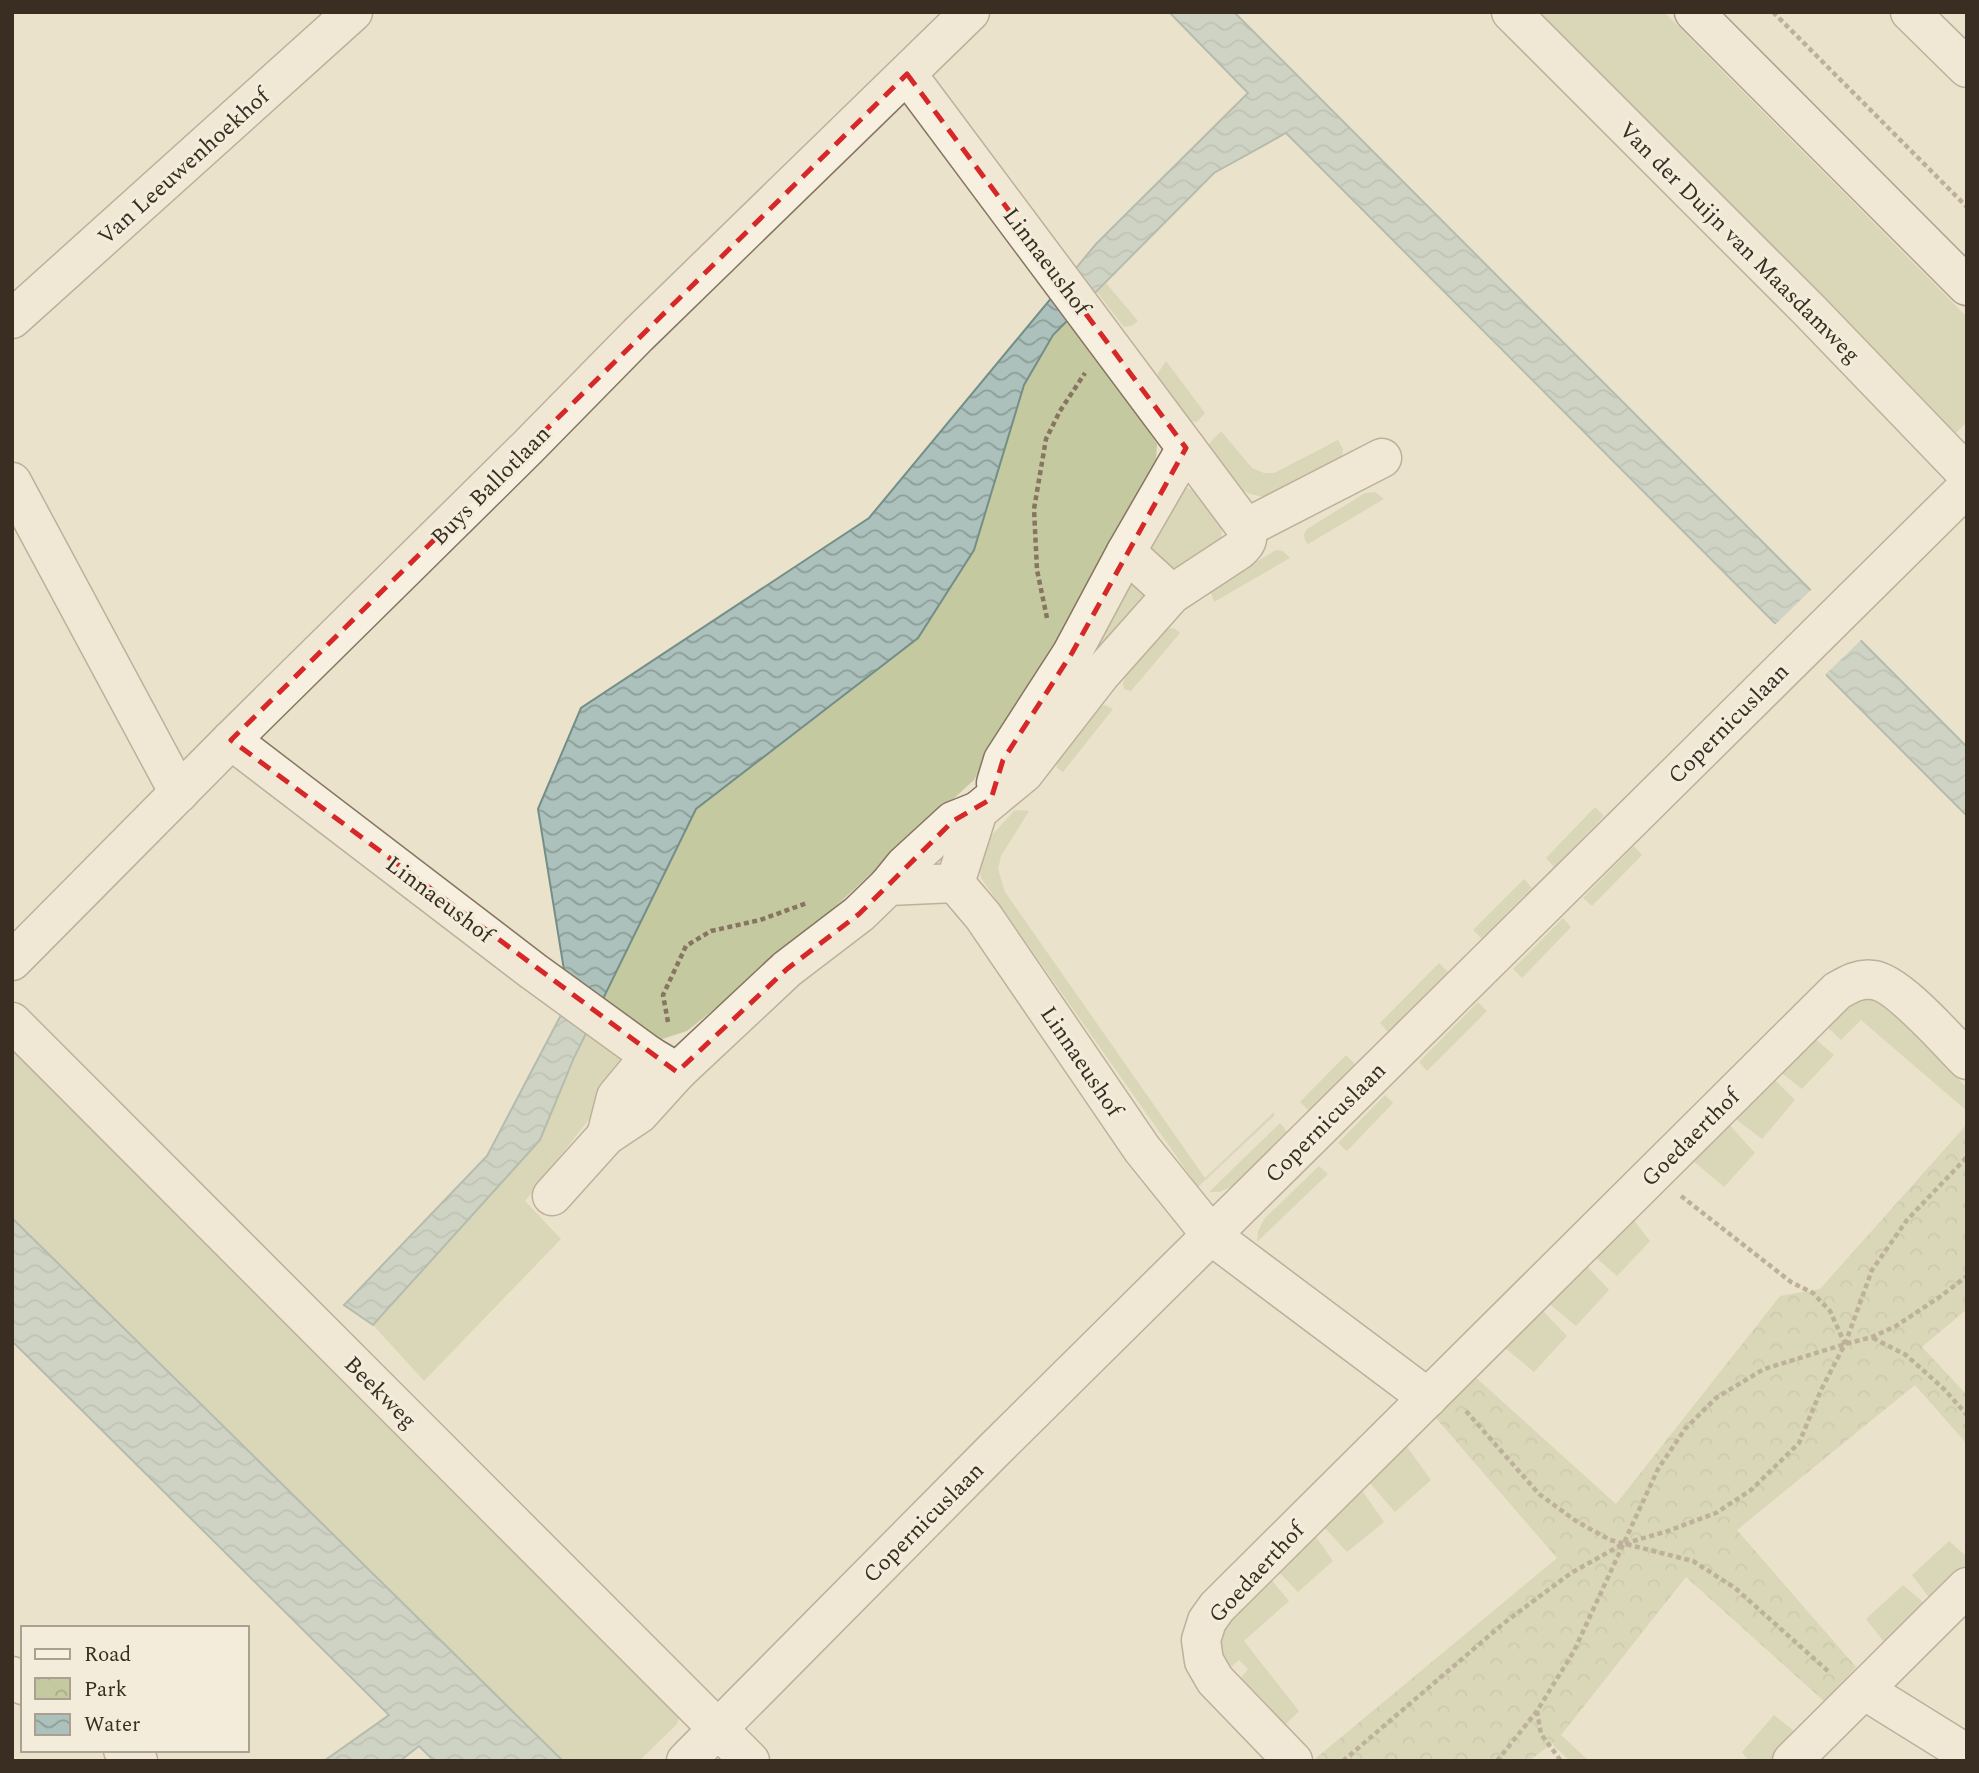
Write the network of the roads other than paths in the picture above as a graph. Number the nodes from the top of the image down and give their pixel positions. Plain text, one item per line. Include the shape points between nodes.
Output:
1 (353, 12) edge
2 (1511, 12) edge
3 (1694, 12) edge
4 (1910, 12) edge
5 (953, 17) edge
6 (1967, 68) edge
7 (907, 74) junction
8 (1967, 286) edge
9 (12, 319) edge
10 (1186, 448) junction
11 (1382, 457) dead end
12 (1967, 474) edge
13 (12, 482) edge
14 (1967, 487) edge
15 (1247, 528) junction
16 (1126, 552) junction
17 (1172, 594) junction
18 (1086, 664) junction
19 (232, 740) junction
20 (179, 793) junction
21 (984, 805) junction
22 (955, 883) junction
23 (888, 886) junction
24 (12, 961) edge
25 (12, 1022) edge
26 (649, 1054) junction
27 (1967, 1060) edge
28 (552, 1196) dead end
29 (1212, 1236) junction
30 (1436, 1390) junction
31 (1967, 1587) edge
32 (1861, 1693) junction
33 (718, 1729) junction
34 (1967, 1754) edge
35 (686, 1761) edge
36 (750, 1761) edge
37 (1293, 1761) edge
38 (1792, 1761) edge

1 - 9 street, Van Leeuwenhoekhof
2 - 12 street, Van der Duijn van Maasdamweg
3 - 8 street
4 - 6 street
5 - 7 street, Buys Ballotlaan
7 - 10 street, Linnaeushof
7 - 19 street, Buys Ballotlaan
10 - 15 street, Linnaeushof
10 - 16 street
11 - 15 street
13 - 20 street
14 - 29 street, Copernicuslaan
15 - 17 street via 1247,543 1239,551
16 - 17 street
16 - 18 street
17 - 18 street
18 - 21 street via 1024,773
19 - 20 street, Buys Ballotlaan
19 - 26 street, Linnaeushof
20 - 24 street, Buys Ballotlaan
21 - 22 street
21 - 23 street via 953,821
22 - 23 street
22 - 29 street, Linnaeushof via 983,916 1142,1149
23 - 26 street via 787,969
25 - 33 street, Beekweg
26 - 28 street via 639,1114 606,1136
27 - 30 street, Goedaerthof via 1889,986 1874,980 1855,981 1837,991
29 - 30 street
29 - 33 street, Copernicuslaan
30 - 37 street, Goedaerthof via 1206,1621 1200,1640 1215,1681
31 - 32 street
32 - 34 street
32 - 38 street
33 - 35 street, Copernicuslaan
33 - 36 street, Beekweg

